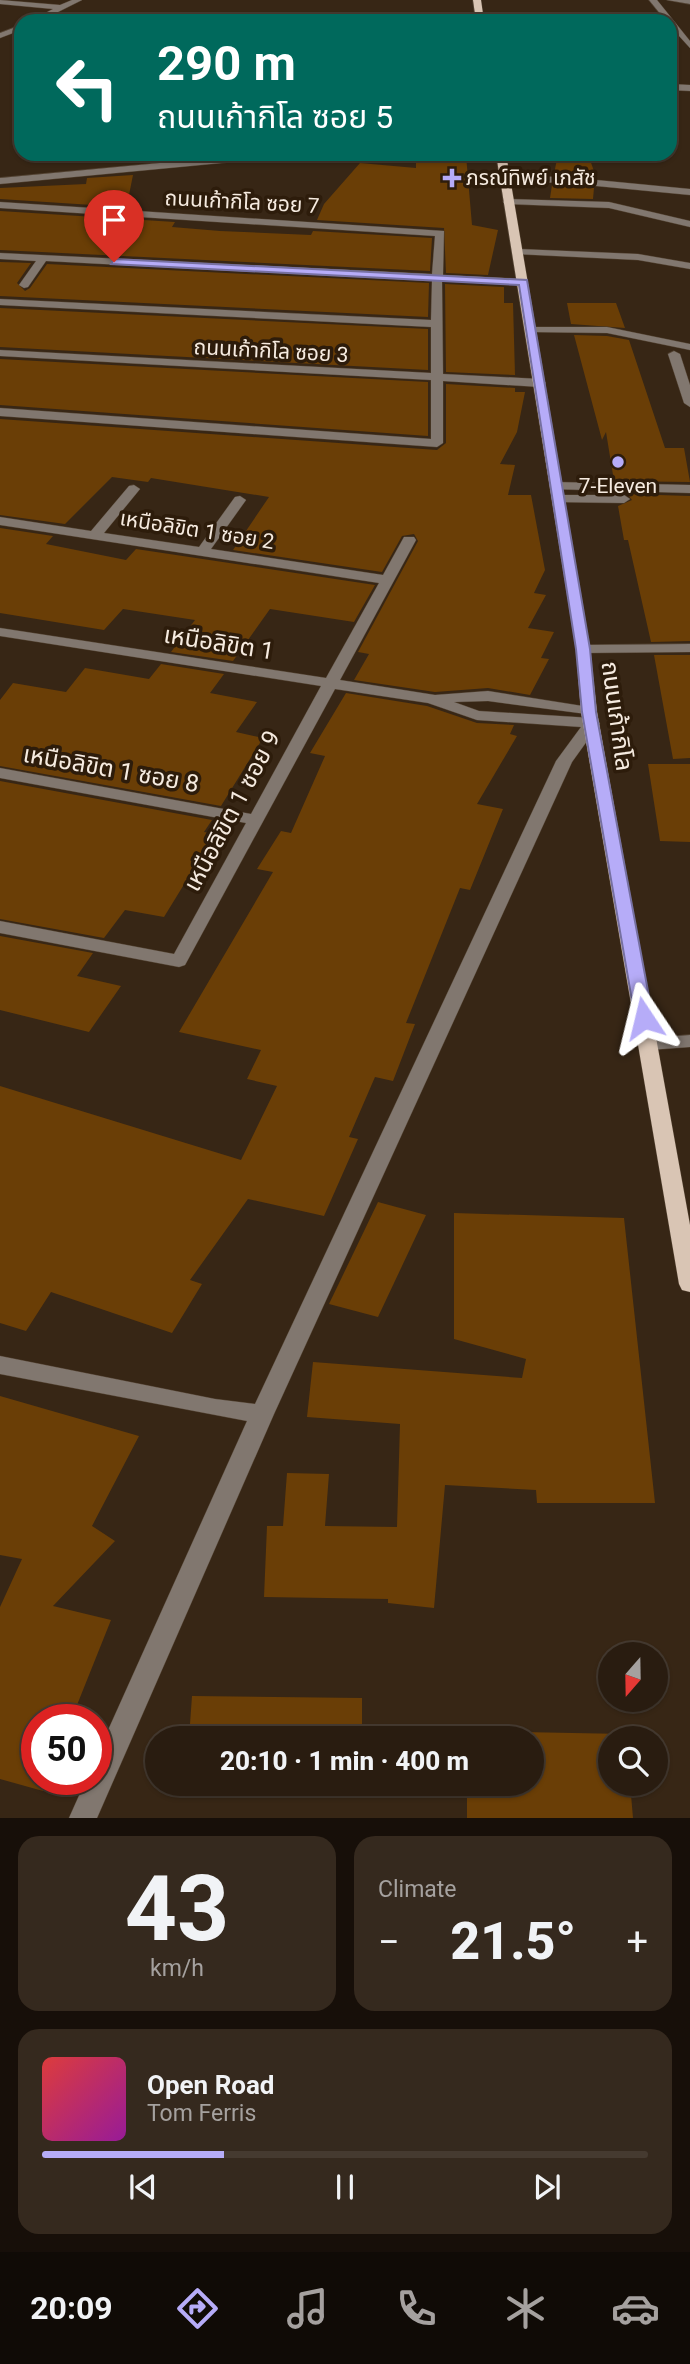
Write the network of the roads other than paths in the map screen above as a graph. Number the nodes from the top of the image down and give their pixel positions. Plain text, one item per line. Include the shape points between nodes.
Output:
1 (78, 0) edge
2 (653, 0) edge
3 (671, 0) edge
4 (0, 2) edge
5 (690, 2) edge
6 (63, 8) junction
7 (50, 14) edge
8 (664, 14) edge
9 (677, 30) edge
10 (690, 46) edge
11 (208, 161) edge
12 (501, 161) edge
13 (505, 178) junction
14 (0, 180) edge
15 (690, 192) edge
16 (508, 202) junction
17 (0, 205) edge
18 (690, 224) edge
19 (519, 252) junction
20 (0, 256) edge
21 (43, 258) junction
22 (690, 266) edge
23 (436, 278) junction
24 (523, 282) junction
25 (23, 285) dead end
26 (0, 302) edge
27 (435, 324) junction
28 (532, 330) junction
29 (690, 347) edge
30 (0, 353) edge
31 (674, 354) dead end
32 (439, 380) junction
33 (540, 383) junction
34 (690, 403) edge
35 (0, 412) edge
36 (134, 489) dead end
37 (690, 489) edge
38 (556, 492) junction
39 (690, 499) edge
40 (240, 500) dead end
41 (0, 521) edge
42 (95, 535) junction
43 (409, 540) dead end
44 (202, 552) junction
45 (387, 580) junction
46 (0, 632) edge
47 (690, 648) edge
48 (583, 649) junction
49 (328, 684) junction
50 (590, 718) junction
51 (0, 774) edge
52 (255, 820) junction
53 (0, 927) edge
54 (690, 1041) edge
55 (649, 1044) junction
56 (690, 1284) edge
57 (0, 1365) edge
58 (262, 1414) junction
59 (83, 1818) edge

1 - 6 street
2 - 8 street
3 - 5 street
4 - 6 street
6 - 7 street
9 - 10 street
11 - 14 street
12 - 13 main road, ถนนเก้ากิโล
13 - 15 street
13 - 16 main road, ถนนเก้ากิโล
16 - 18 street via 609,205
16 - 19 main road, ถนนเก้ากิโล
17 - 23 street, ถนนเก้ากิโล ซอย 7 via 440,233
19 - 22 street via 638,257
19 - 24 main road, ถนนเก้ากิโล
20 - 21 street
21 - 23 street
21 - 25 street
23 - 24 street
23 - 27 street
24 - 28 main road, ถนนเก้ากิโล
26 - 27 street
27 - 32 street
28 - 29 street via 607,330
28 - 33 main road, ถนนเก้ากิโล
30 - 32 street, ถนนเก้ากิโล ซอย 3
31 - 34 street
32 - 33 street, ถนนเก้ากิโล ซอย 3
32 - 35 street via 437,443
33 - 38 main road, ถนนเก้ากิโล
36 - 42 street
37 - 38 street
38 - 39 street
38 - 48 main road, ถนนเก้ากิโล
40 - 44 street
41 - 42 street, เหนือลิขิต 1 ซอย 2
42 - 44 street, เหนือลิขิต 1 ซอย 2
43 - 45 street, เหนือลิขิต 1 ซอย 9
44 - 45 street, เหนือลิขิต 1 ซอย 2
45 - 49 street, เหนือลิขิต 1 ซอย 9
46 - 49 street, เหนือลิขิต 1
47 - 48 street
48 - 50 main road, ถนนเก้ากิโล
49 - 50 street, เหนือลิขิต 1 via 430,699 477,715
49 - 52 street, เหนือลิขิต 1 ซอย 9
50 - 55 main road, ถนนเก้ากิโล
50 - 58 street via 564,761
51 - 52 street, เหนือลิขิต 1 ซอย 8
52 - 53 street, เหนือลิขิต 1 ซอย 9 via 179,961
54 - 55 street
55 - 56 main road, ถนนเก้ากิโล
57 - 58 street
58 - 59 street

